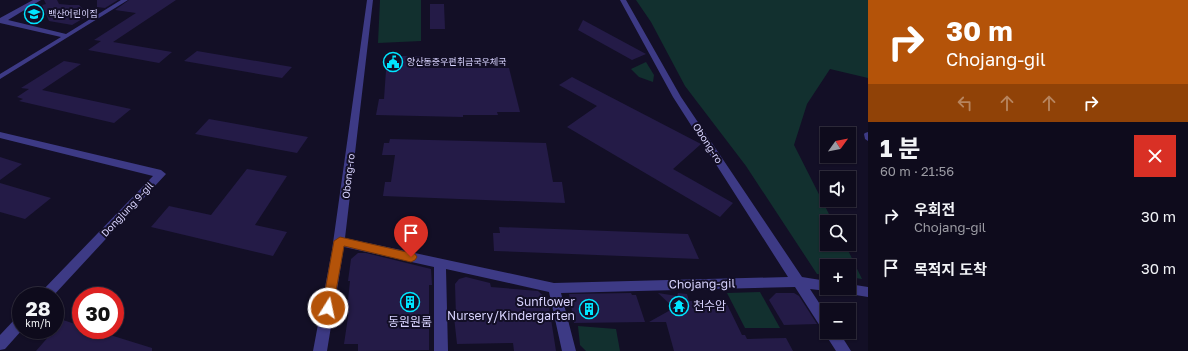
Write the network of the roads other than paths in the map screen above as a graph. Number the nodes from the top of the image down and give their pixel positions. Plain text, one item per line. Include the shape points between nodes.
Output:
1 (38, 0) edge
2 (125, 0) edge
3 (370, 0) edge
4 (623, 0) edge
5 (1, 21) edge
6 (68, 36) junction
7 (0, 77) edge
8 (0, 135) edge
9 (340, 241) junction
10 (440, 264) junction
11 (798, 282) junction
12 (820, 285) edge
13 (54, 287) edge
14 (554, 288) junction
15 (856, 290) edge
16 (868, 292) edge
17 (820, 315) edge
18 (12, 331) edge
19 (836, 339) edge
20 (0, 344) edge
21 (320, 351) edge
22 (441, 351) edge
23 (569, 351) edge
24 (844, 351) edge

1 - 5 street
2 - 6 street
3 - 9 street, Obong-ro
4 - 11 street, Obong-ro via 677,97
5 - 6 street
6 - 7 street
8 - 13 street, Dongjung 9-gil via 161,174
9 - 10 street, Chojang-gil
9 - 21 street, Obong-ro
10 - 14 street, Chojang-gil
10 - 22 street
11 - 12 street, Chojang-gil
11 - 14 street, Chojang-gil
11 - 17 street
14 - 23 street
15 - 16 street
18 - 20 street
19 - 24 street

